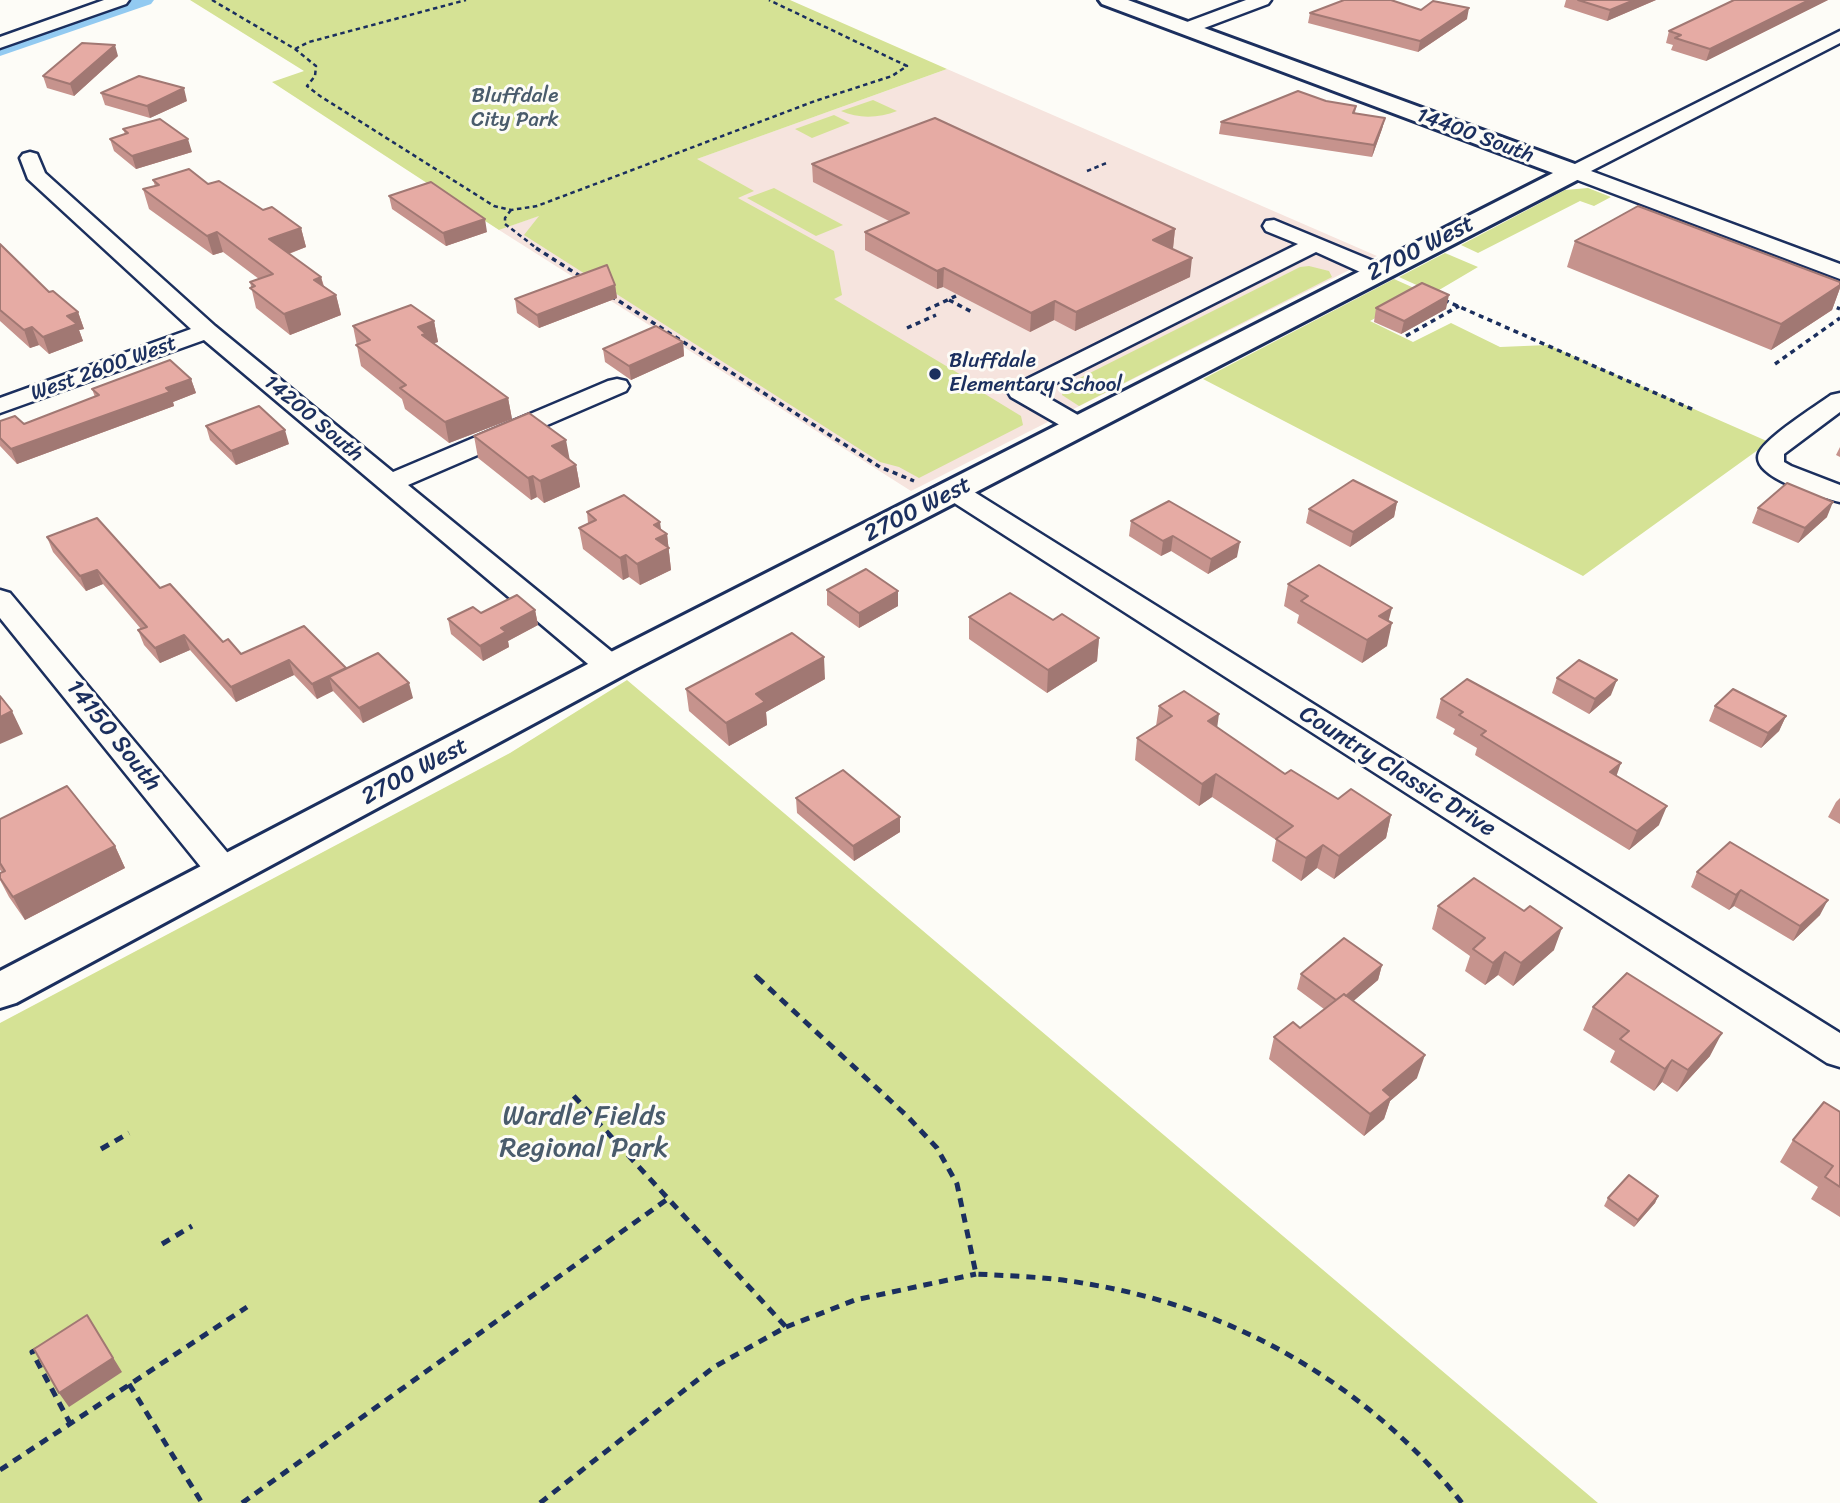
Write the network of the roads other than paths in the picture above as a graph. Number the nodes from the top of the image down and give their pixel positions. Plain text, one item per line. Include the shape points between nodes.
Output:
1 (120, 0) edge
2 (1109, 0) edge
3 (1262, 0) edge
4 (1185, 29) junction
5 (1840, 36) edge
6 (0, 43) edge
7 (30, 158) dead end
8 (1574, 172) junction
9 (1274, 226) dead end
10 (1316, 244) junction
11 (1377, 271) junction
12 (1840, 272) edge
13 (207, 331) junction
14 (617, 386) dead end
15 (1840, 400) edge
16 (0, 407) edge
17 (1081, 427) junction
18 (390, 483) junction
19 (954, 491) junction
20 (1840, 494) edge
21 (0, 599) edge
22 (611, 667) junction
23 (225, 873) junction
24 (0, 991) edge
25 (1840, 1052) edge

1 - 6 street
2 - 4 main road, 14400 South
3 - 4 street
4 - 8 main road, 14400 South
5 - 8 street, 2700 West
7 - 13 street, 14200 South via 35,175
8 - 11 main road, 2700 West
8 - 12 street, 14400 South
9 - 10 street
10 - 11 street
10 - 17 street via 1020,392
11 - 17 main road, 2700 West
13 - 16 street, West 2600 West
13 - 18 street, 14200 South
14 - 18 street
15 - 20 street via 1771,454 1771,465 1782,472
17 - 19 main road, 2700 West
18 - 22 street, 14200 South
19 - 22 main road, 2700 West
19 - 25 street, Country Classic Drive
21 - 23 street, 14150 South
22 - 23 main road, 2700 West
23 - 24 main road, 2700 West

